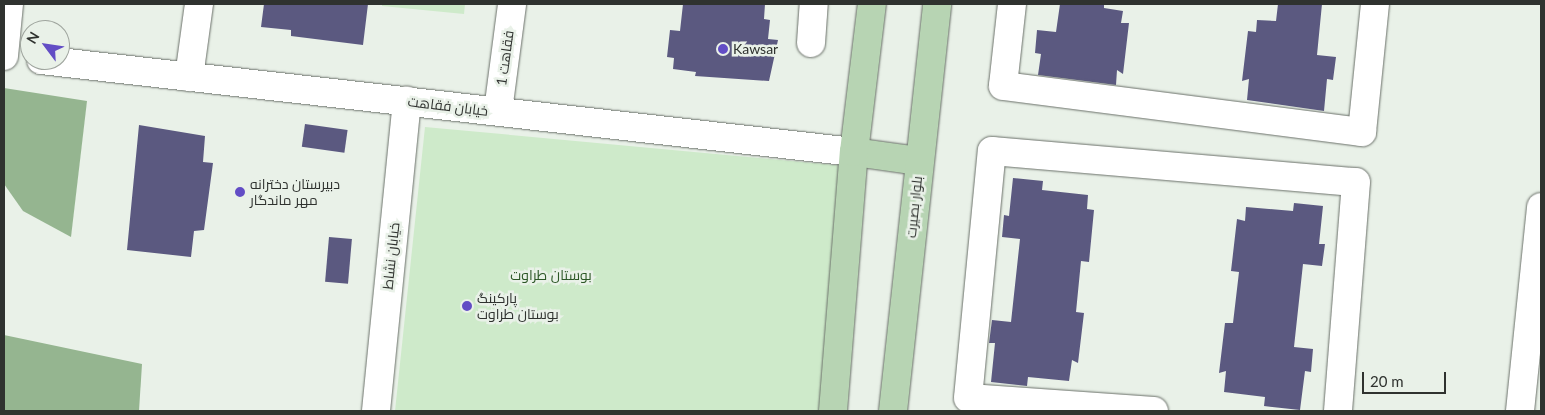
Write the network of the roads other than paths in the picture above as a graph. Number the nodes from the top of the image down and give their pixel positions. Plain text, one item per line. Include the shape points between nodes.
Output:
1 (8, 4) edge
2 (199, 4) edge
3 (512, 4) edge
4 (814, 4) edge
5 (872, 4) edge
6 (937, 4) edge
7 (1012, 4) edge
8 (1375, 4) edge
9 (811, 43) dead end
10 (4, 56) edge
11 (20, 58) edge
12 (70, 63) edge
13 (189, 77) junction
14 (407, 101) junction
15 (498, 112) junction
16 (854, 152) junction
17 (919, 161) junction
18 (1541, 207) edge
19 (376, 411) edge
20 (833, 411) edge
21 (894, 411) edge
22 (1154, 411) edge
23 (1338, 411) edge
24 (1520, 411) edge

1 - 10 street
2 - 13 street
3 - 15 street, فقاهت 1
4 - 9 street
5 - 16 main road
6 - 17 main road, بلوار بصیرت
7 - 8 street via 1003,86 1362,132
10 - 11 street
12 - 13 street, خیابان فقاهت
13 - 14 street, خیابان فقاهت
14 - 15 street, خیابان فقاهت
14 - 19 street, خیابان نشاط
15 - 16 street, خیابان فقاهت
16 - 17 main road
16 - 20 main road
17 - 21 main road, بلوار بصیرت
18 - 24 street
22 - 23 street via 968,398 992,151 1356,182

